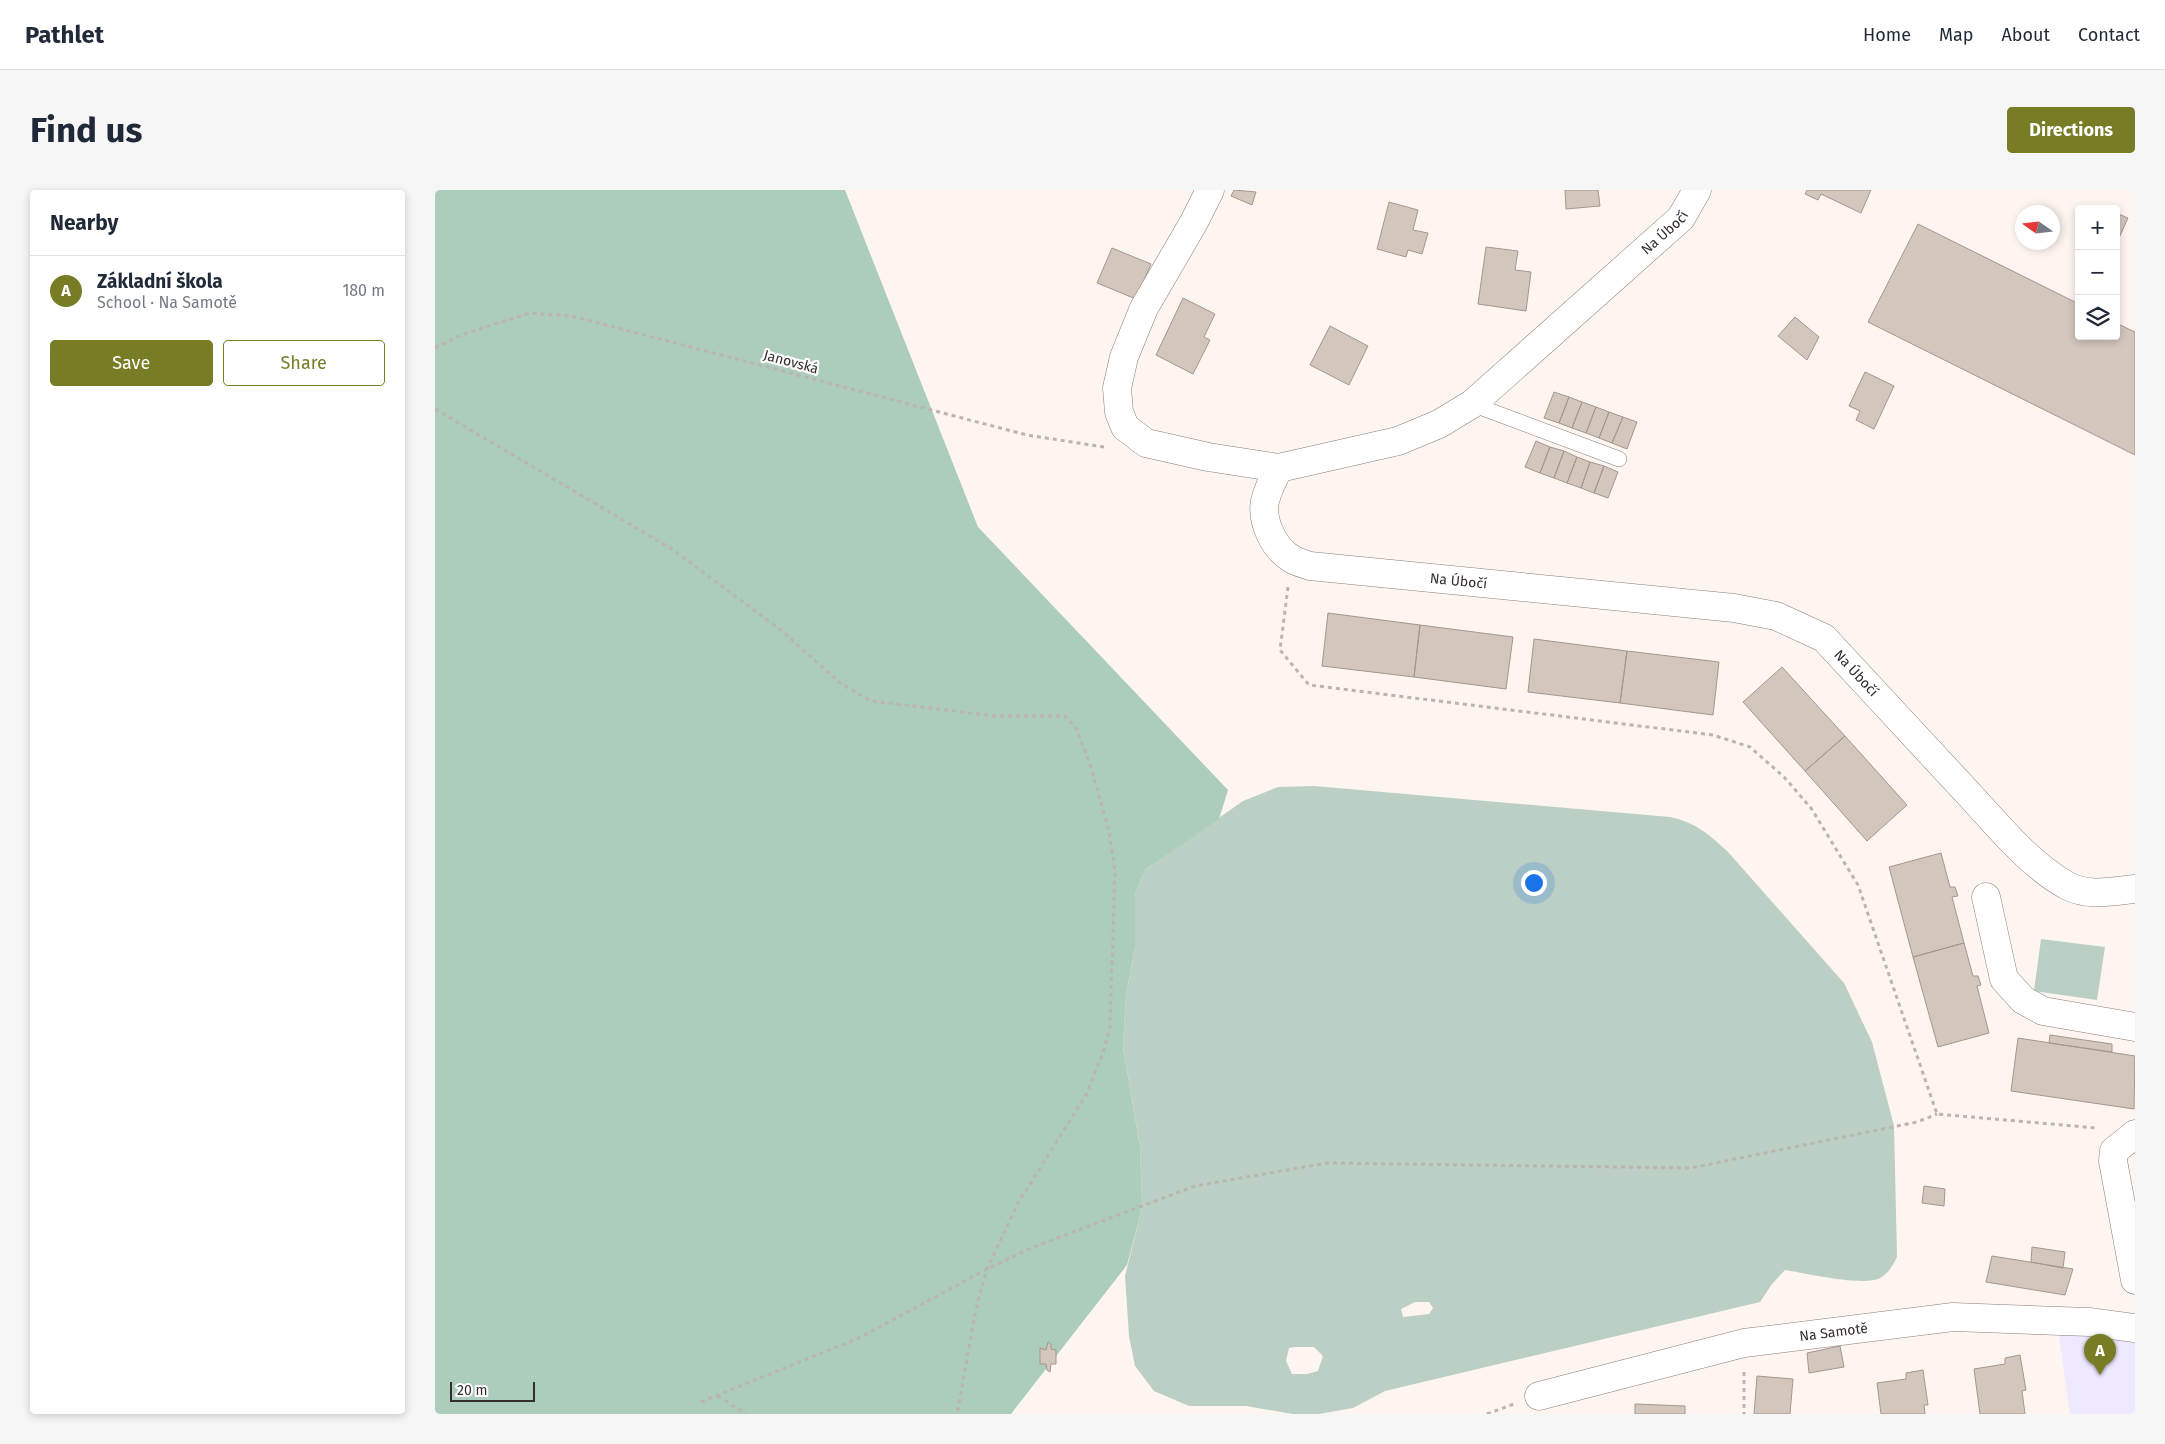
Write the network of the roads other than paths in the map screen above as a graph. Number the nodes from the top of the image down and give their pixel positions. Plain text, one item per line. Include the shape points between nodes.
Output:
1 (1210, 190) edge
2 (1697, 190) edge
3 (1472, 404) junction
4 (1619, 459) dead end
5 (1279, 468) junction
6 (2135, 889) edge
7 (1986, 898) dead end
8 (2135, 1028) edge
9 (2135, 1134) edge
10 (2135, 1280) edge
11 (2135, 1328) edge
12 (1539, 1396) dead end

1 - 5 street via 1144,308 1124,357 1117,388 1119,412 1125,427 1146,442 1208,457
2 - 3 street, Na Úbočí via 1681,218
3 - 4 lane
3 - 5 street, Na Úbočí via 1439,424 1399,441
5 - 6 street, Na Úbočí via 1264,503 1266,527 1291,559 1310,566 1734,608 1777,616 1824,638 2011,841 2054,877 2069,887 2087,892
7 - 8 street via 2004,979 2023,1000 2043,1011
9 - 10 street via 2114,1151 2113,1161
11 - 12 street, Na Samotě via 2089,1322 1953,1317 1744,1343

